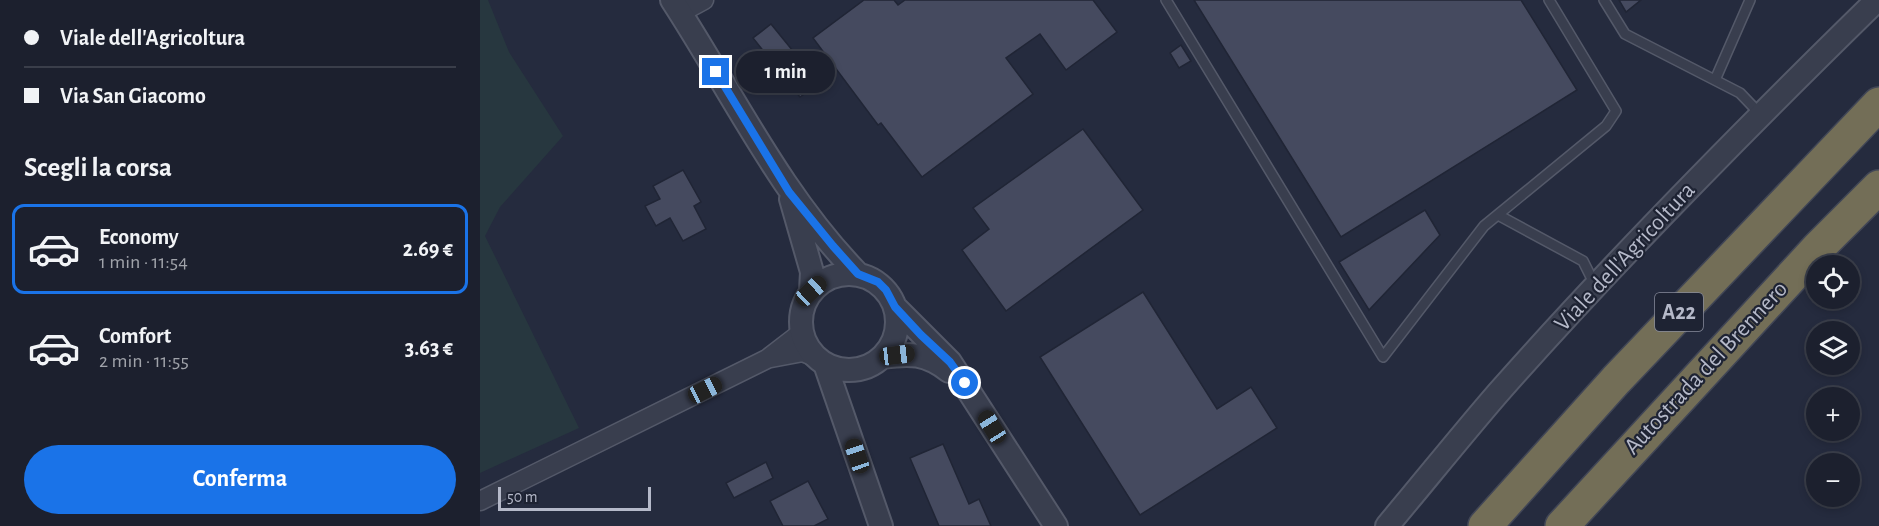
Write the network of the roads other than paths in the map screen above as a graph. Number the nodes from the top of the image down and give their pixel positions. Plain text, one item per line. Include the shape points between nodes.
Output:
1 (704, 0) edge
2 (1166, 0) edge
3 (1550, 0) edge
4 (1604, 0) edge
5 (1750, 0) edge
6 (1877, 0) edge
7 (676, 7) edge
8 (1715, 80) junction
9 (1879, 104) edge
10 (1761, 114) junction
11 (1879, 187) edge
12 (789, 192) junction
13 (1497, 214) junction
14 (858, 274) junction
15 (1596, 288) junction
16 (811, 291) junction
17 (895, 307) junction
18 (802, 332) junction
19 (883, 357) junction
20 (767, 359) junction
21 (821, 361) junction
22 (863, 368) junction
23 (965, 383) junction
24 (842, 415) junction
25 (480, 501) edge
26 (881, 526) edge
27 (1056, 526) edge
28 (1387, 526) edge
29 (1485, 526) edge
30 (1562, 526) edge

1 - 7 street
2 - 13 lane via 1383,357
3 - 13 lane via 1616,111 1606,126
4 - 8 lane via 1625,34
5 - 8 lane
6 - 10 street, Viale dell'Agricoltura
7 - 12 street
8 - 10 lane via 1740,93
9 - 29 highway, A22 via 1616,380
10 - 15 street, Viale dell'Agricoltura
11 - 30 highway, Autostrada del Brennero / A22
12 - 14 street
12 - 16 street via 812,272
13 - 15 lane via 1583,261
14 - 16 street via 832,276
14 - 17 street via 878,282
15 - 28 street, Viale dell'Agricoltura via 1498,394
16 - 18 street via 802,311
17 - 19 street via 896,334
17 - 23 street via 950,362
18 - 20 street
18 - 21 street
19 - 22 street
19 - 23 street via 912,353 941,365
20 - 21 street via 803,352
20 - 25 street
21 - 22 street via 844,370
21 - 24 street
22 - 24 street
23 - 27 street
24 - 26 street

